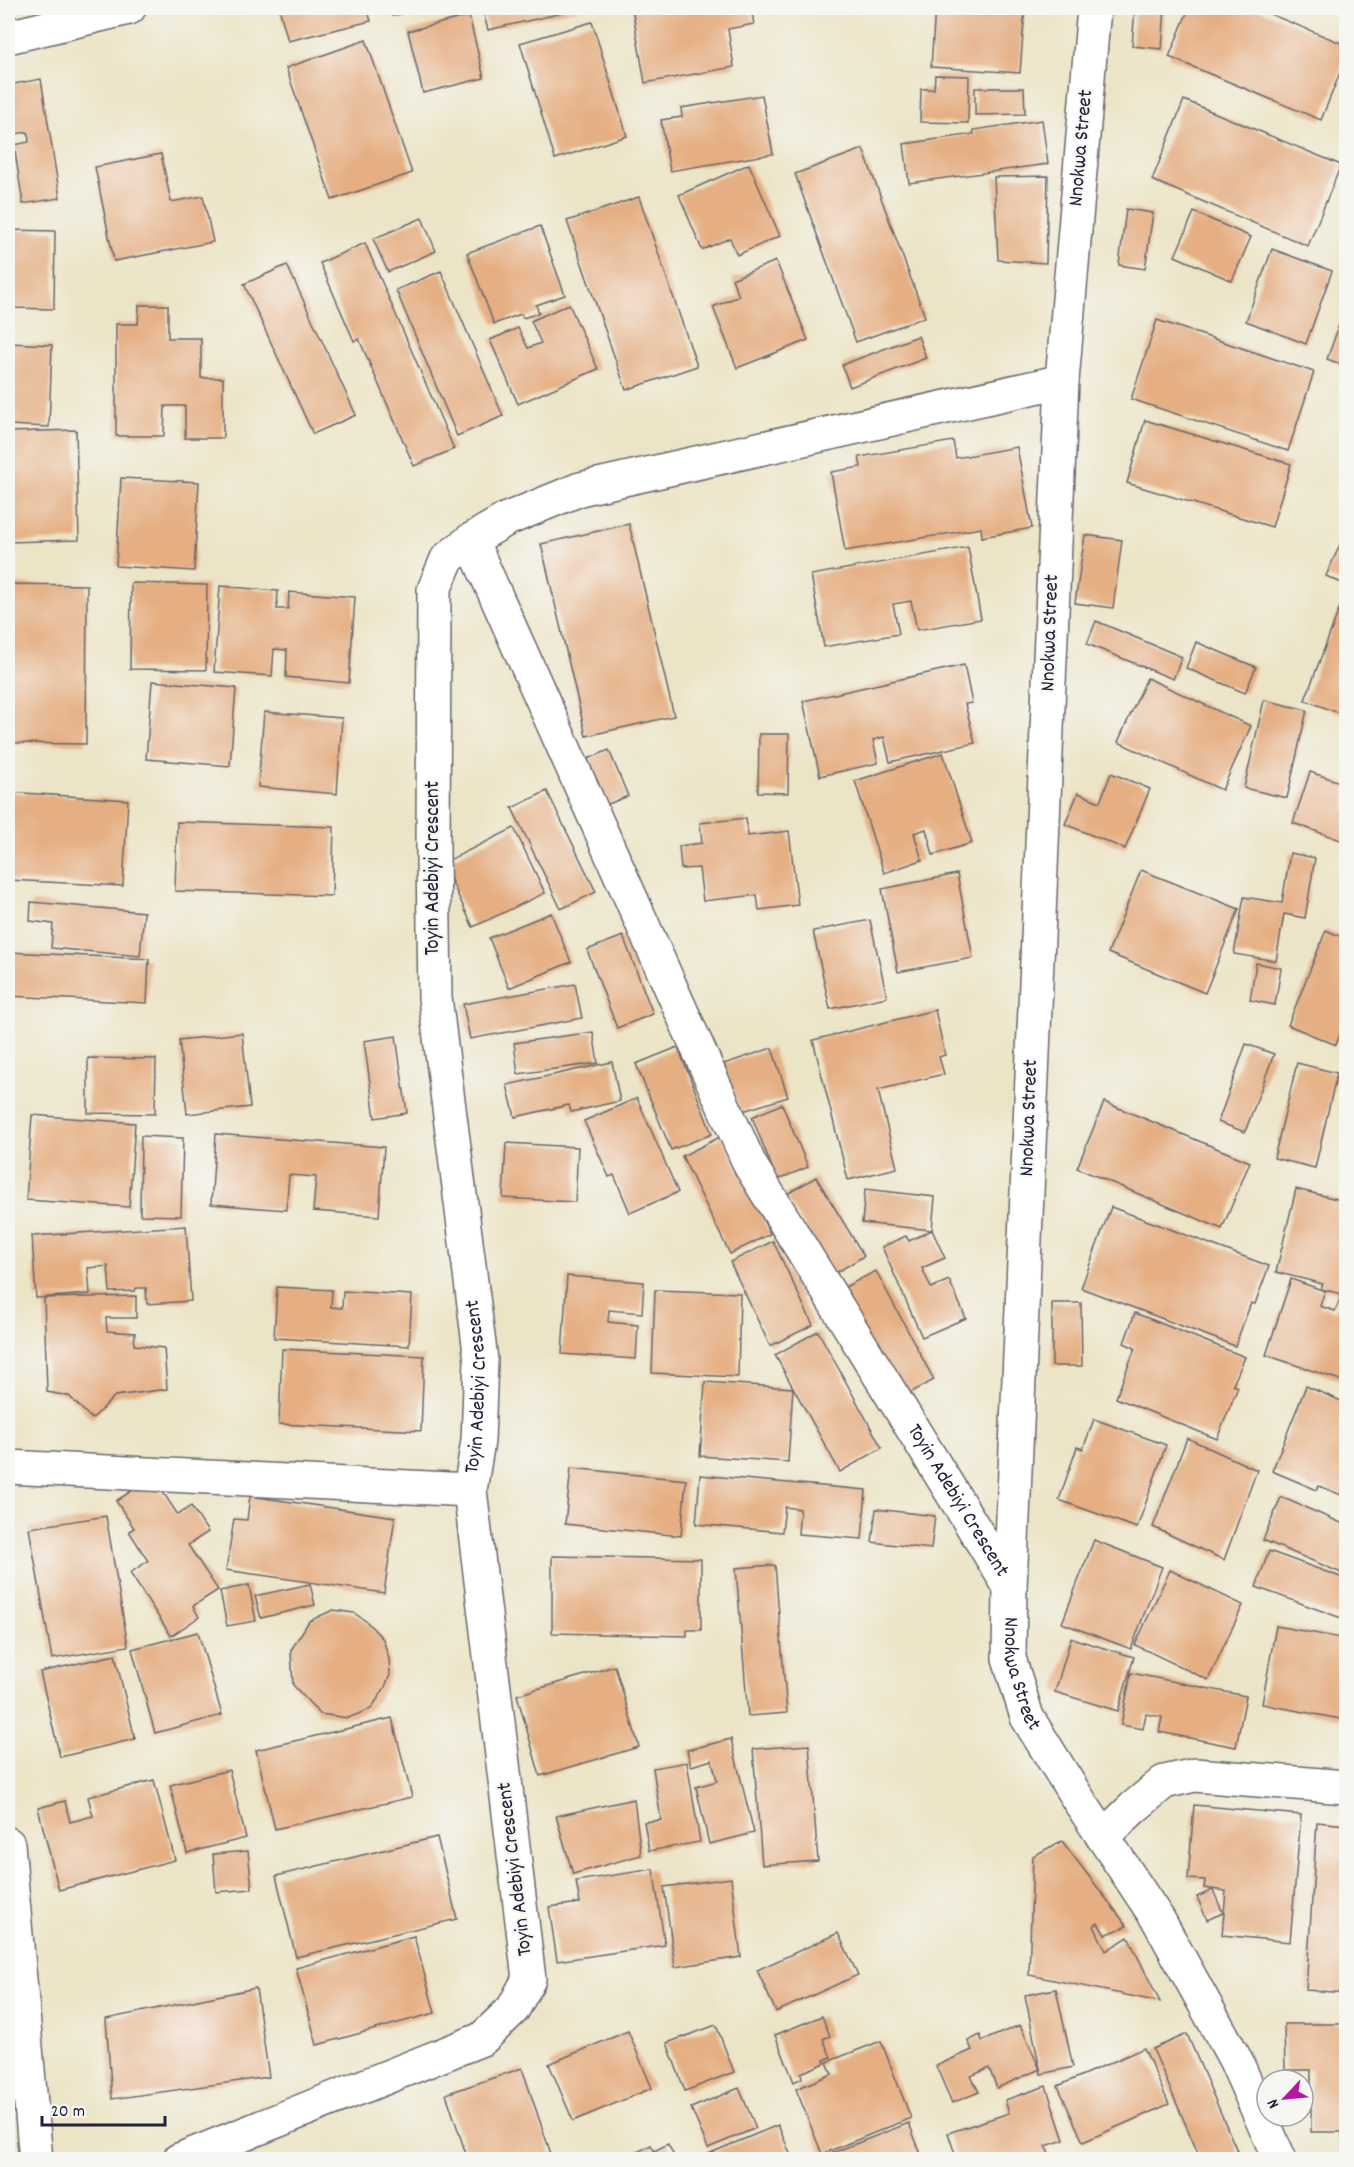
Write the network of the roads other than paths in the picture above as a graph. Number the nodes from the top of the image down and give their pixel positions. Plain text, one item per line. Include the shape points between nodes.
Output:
1 (129, 8) edge
2 (1094, 8) edge
3 (8, 37) edge
4 (1062, 381) junction
5 (471, 540) junction
6 (8, 1467) edge
7 (470, 1490) junction
8 (1010, 1587) junction
9 (1347, 1787) edge
10 (1103, 1837) junction
11 (8, 1844) edge
12 (36, 2160) edge
13 (179, 2160) edge
14 (1280, 2160) edge

1 - 3 street
2 - 4 street, Nnokwa Street
4 - 5 street via 580,489 507,519
4 - 8 street, Nnokwa Street
5 - 7 street, Toyin Adebiyi Crescent via 447,559 434,590 433,854 435,998 481,1360 478,1441
5 - 8 street, Toyin Adebiyi Crescent via 750,1165
6 - 7 street
7 - 13 street, Toyin Adebiyi Crescent via 529,1979 513,2009 482,2039
8 - 10 street, Nnokwa Street via 1009,1658 1027,1717
9 - 10 street via 1195,1775 1164,1782
10 - 14 street, Nnokwa Street via 1165,1931 1235,2059
11 - 12 street

